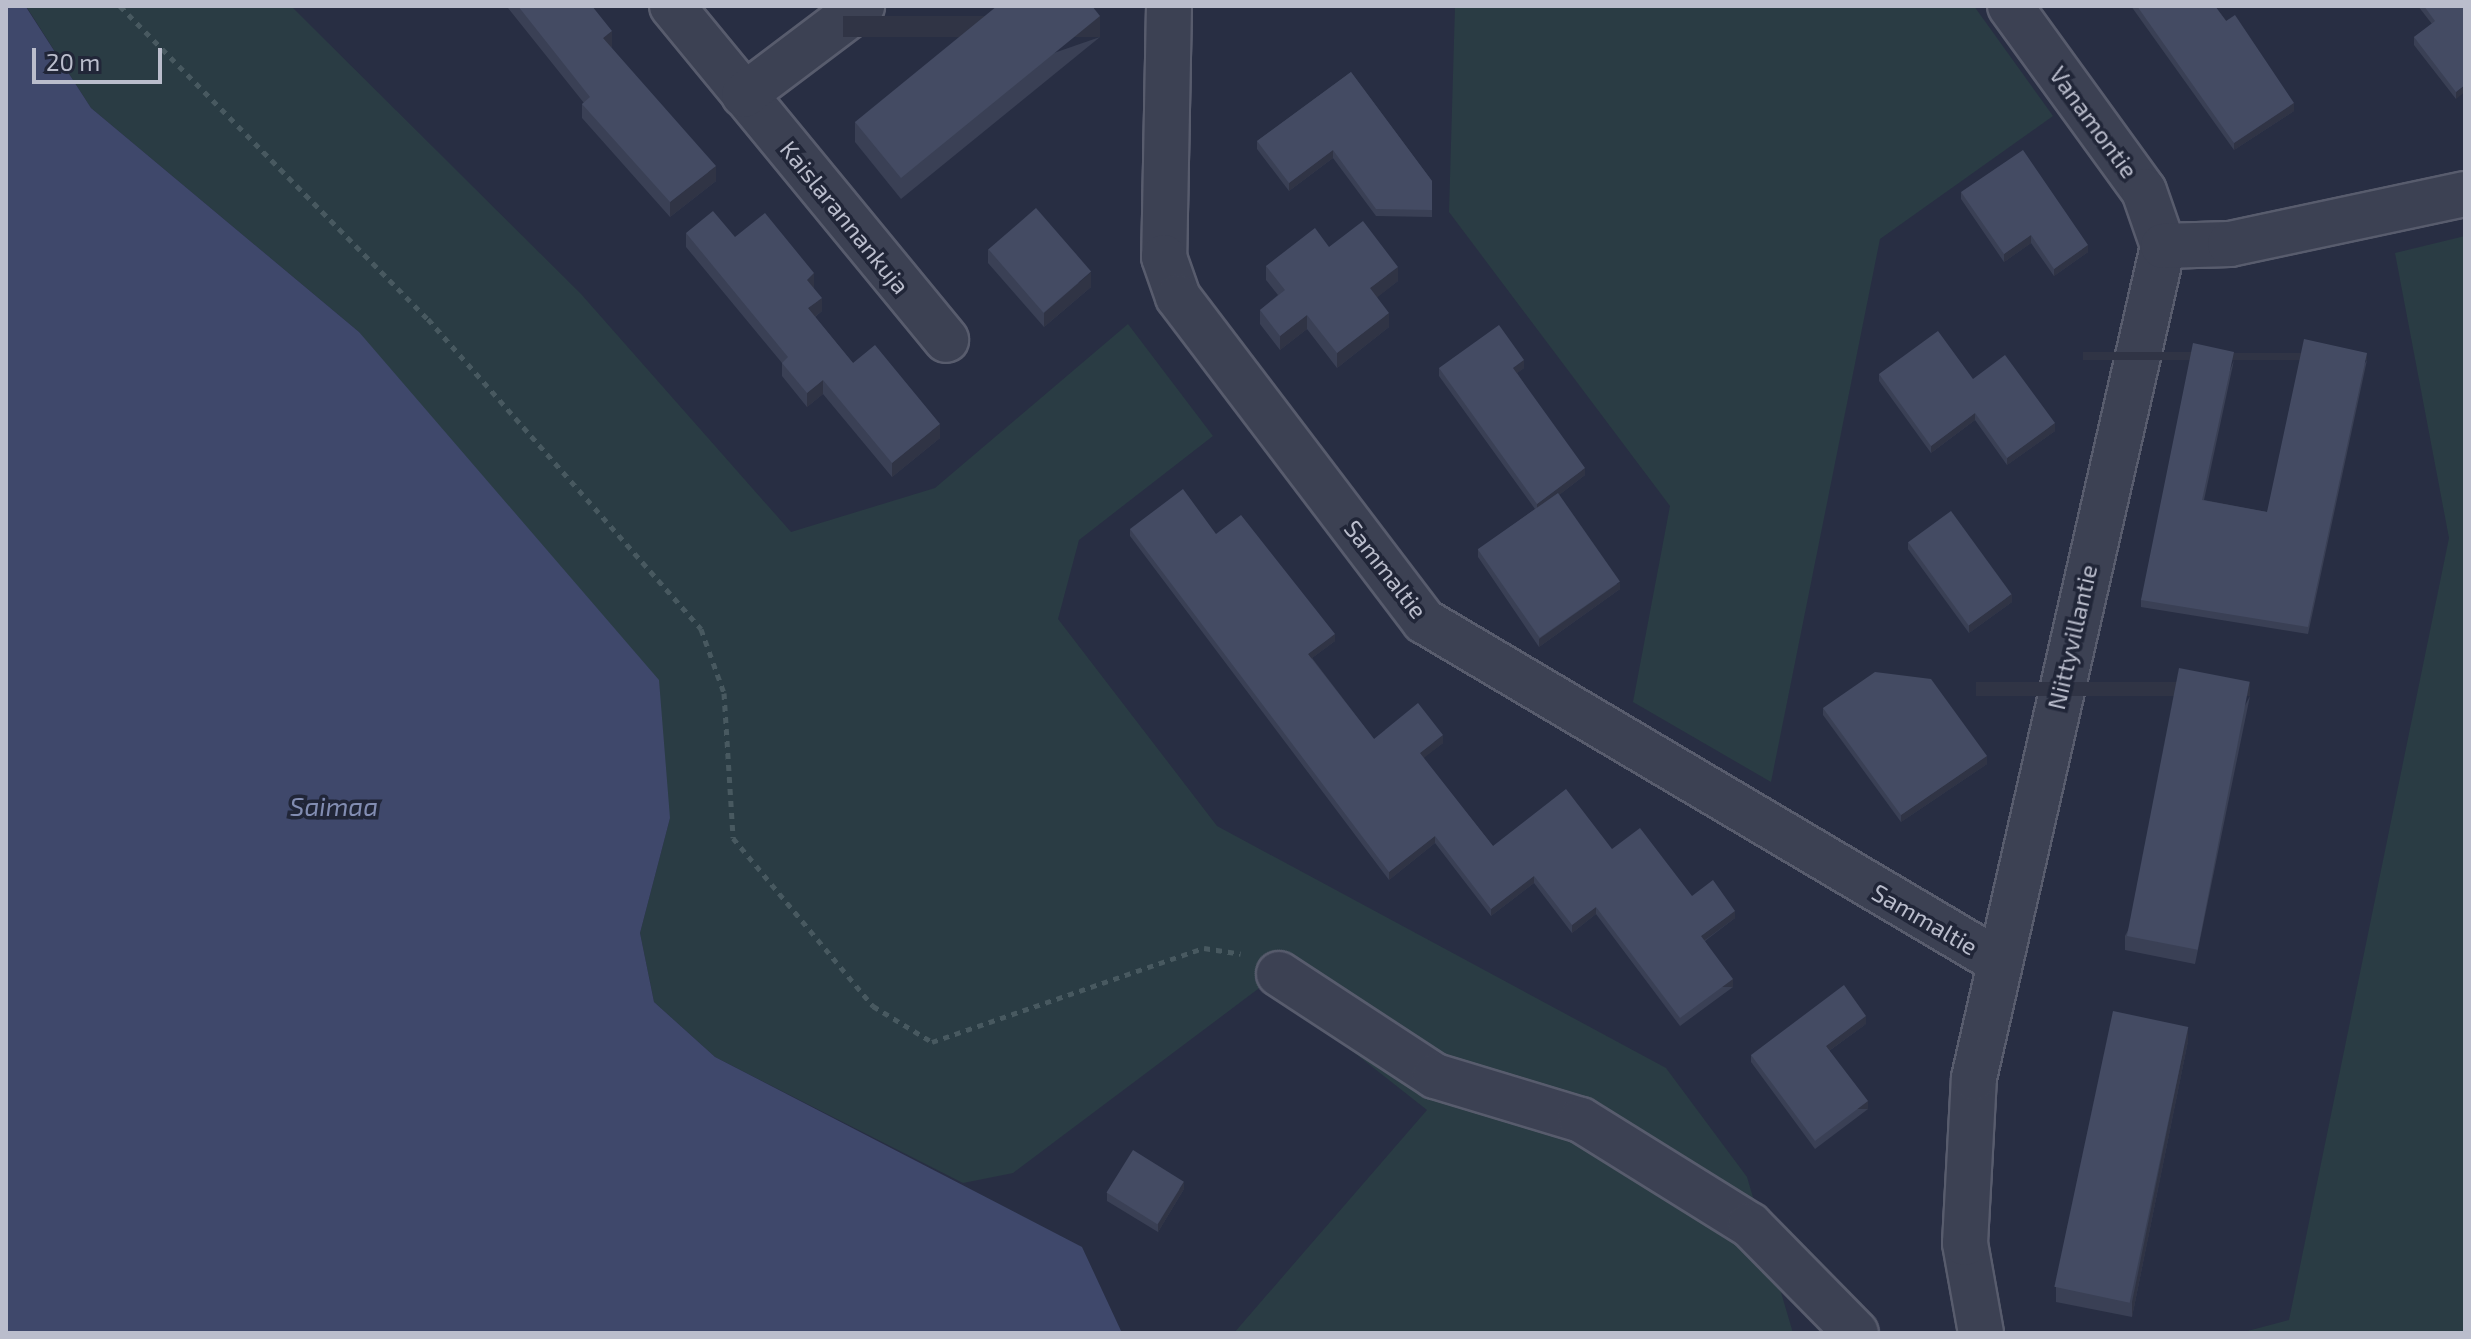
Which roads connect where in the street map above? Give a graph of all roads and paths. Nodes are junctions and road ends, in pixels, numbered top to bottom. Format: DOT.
graph roads {
  1 [pos="120,6"];
  2 [pos="672,6"];
  3 [pos="862,6"];
  4 [pos="1169,6"];
  5 [pos="2010,6"];
  6 [pos="744,95"];
  7 [pos="2465,194"];
  8 [pos="2163,246"];
  9 [pos="946,340"];
  10 [pos="1998,961"];
  11 [pos="1279,974"];
  12 [pos="1856,1333"];
  13 [pos="1981,1333"];
  1 -- 11 [label="path"];
  2 -- 6 [label="street, Kaislarannankuja"];
  3 -- 6 [label="street"];
  4 -- 10 [label="street, Sammaltie"];
  5 -- 8 [label="street, Vanamontie"];
  6 -- 9 [label="street, Kaislarannankuja"];
  7 -- 8 [label="street"];
  8 -- 10 [label="street, Niittyvillantie"];
  10 -- 13 [label="street, Niittyvillantie"];
  11 -- 12 [label="street"];
}
